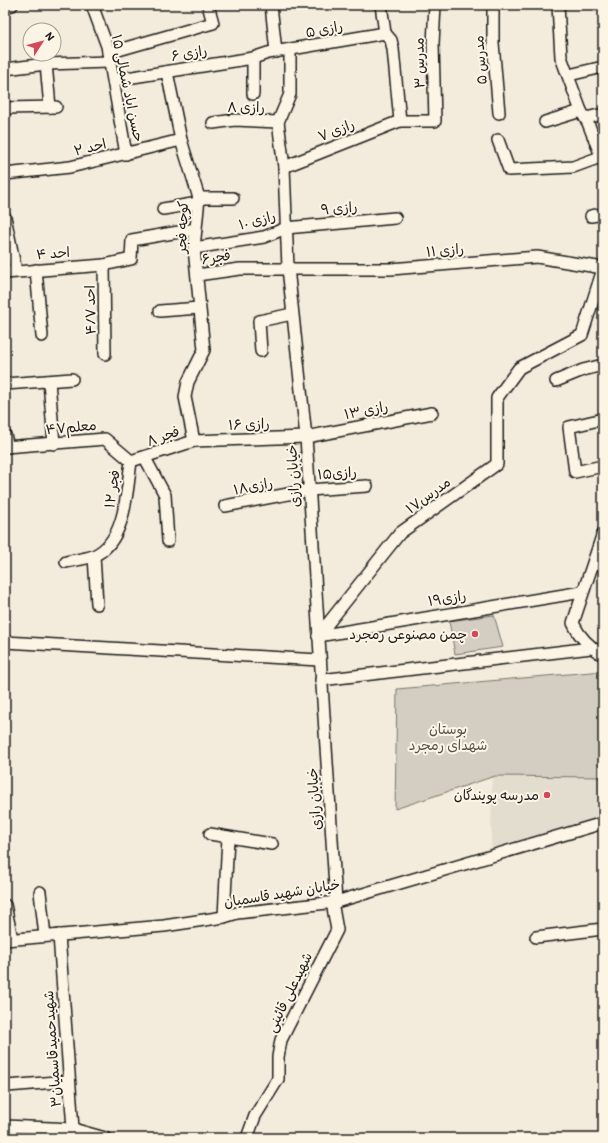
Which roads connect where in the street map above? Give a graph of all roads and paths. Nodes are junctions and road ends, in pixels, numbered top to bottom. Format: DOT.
graph roads {
  1 [pos="12,5"];
  2 [pos="92,5"];
  3 [pos="208,5"];
  4 [pos="271,5"];
  5 [pos="381,5"];
  6 [pos="435,5"];
  7 [pos="493,5"];
  8 [pos="558,5"];
  9 [pos="5,7"];
  10 [pos="384,33"];
  11 [pos="290,51"];
  12 [pos="272,53"];
  13 [pos="108,58"];
  14 [pos="253,58"];
  15 [pos="46,64"];
  16 [pos="603,67"];
  17 [pos="5,69"];
  18 [pos="167,72"];
  19 [pos="569,75"];
  20 [pos="114,80"];
  21 [pos="253,94"];
  22 [pos="5,108"];
  23 [pos="499,112"];
  24 [pos="584,114"];
  25 [pos="603,114"];
  26 [pos="400,121"];
  27 [pos="278,122"];
  28 [pos="545,122"];
  29 [pos="213,123"];
  30 [pos="181,140"];
  31 [pos="498,140"];
  32 [pos="126,154"];
  33 [pos="603,158"];
  34 [pos="284,167"];
  35 [pos="5,174"];
  36 [pos="232,198"];
  37 [pos="199,201"];
  38 [pos="163,209"];
  39 [pos="603,214"];
  40 [pos="591,216"];
  41 [pos="5,217"];
  42 [pos="395,218"];
  43 [pos="286,228"];
  44 [pos="196,229"];
  45 [pos="194,248"];
  46 [pos="104,265"];
  47 [pos="288,268"];
  48 [pos="240,269"];
  49 [pos="603,269"];
  50 [pos="36,270"];
  51 [pos="10,272"];
  52 [pos="197,275"];
  53 [pos="199,308"];
  54 [pos="160,311"];
  55 [pos="292,314"];
  56 [pos="42,336"];
  57 [pos="261,351"];
  58 [pos="105,354"];
  59 [pos="603,366"];
  60 [pos="72,379"];
  61 [pos="556,380"];
  62 [pos="49,381"];
  63 [pos="188,382"];
  64 [pos="5,384"];
  65 [pos="432,413"];
  66 [pos="603,419"];
  67 [pos="5,435"];
  68 [pos="306,437"];
  69 [pos="194,441"];
  70 [pos="54,444"];
  71 [pos="7,447"];
  72 [pos="145,458"];
  73 [pos="131,461"];
  74 [pos="603,466"];
  75 [pos="367,486"];
  76 [pos="309,490"];
  77 [pos="225,506"];
  78 [pos="603,533"];
  79 [pos="168,541"];
  80 [pos="94,556"];
  81 [pos="66,562"];
  82 [pos="582,592"];
  83 [pos="98,604"];
  84 [pos="318,636"];
  85 [pos="5,642"];
  86 [pos="591,648"];
  87 [pos="603,656"];
  88 [pos="319,660"];
  89 [pos="321,680"];
  90 [pos="603,822"];
  91 [pos="210,834"];
  92 [pos="228,837"];
  93 [pos="272,844"];
  94 [pos="40,892"];
  95 [pos="334,902"];
  96 [pos="5,905"];
  97 [pos="224,917"];
  98 [pos="603,929"];
  99 [pos="59,935"];
  100 [pos="45,936"];
  101 [pos="536,937"];
  102 [pos="8,939"];
  103 [pos="69,1081"];
  104 [pos="7,1086"];
  105 [pos="5,1126"];
  106 [pos="72,1129"];
  107 [pos="105,1138"];
  108 [pos="247,1138"];
  1 -- 9 [label="street"];
  2 -- 13 [label="street, حسن اباد شمالی ۱۵"];
  3 -- 13 [label="street"];
  4 -- 12 [label="street"];
  5 -- 10 [label="street"];
  6 -- 26 [label="street, مدرس ۳"];
  7 -- 23 [label="street, مدرس ۵"];
  8 -- 19 [label="street"];
  10 -- 11 [label="street, رازی ۵"];
  10 -- 26 [label="street"];
  11 -- 12 [label="street, رازی ۵"];
  11 -- 27 [label="street"];
  12 -- 14 [label="street, رازی ۶"];
  13 -- 15 [label="street"];
  13 -- 20 [label="street, حسن اباد شمالی ۱۵"];
  14 -- 18 [label="street, رازی ۶"];
  14 -- 21 [label="street"];
  15 -- 17 [label="street"];
  15 -- 22 [label="street"];
  16 -- 19 [label="street"];
  18 -- 20 [label="street, رازی ۶"];
  18 -- 30 [label="street, کوچه فجر"];
  19 -- 24 [label="street"];
  20 -- 32 [label="street, حسن اباد شمالی ۱۵"];
  24 -- 25 [label="street"];
  24 -- 28 [label="street"];
  24 -- 33 [label="street"];
  26 -- 34 [label="street, رازی ۷"];
  27 -- 29 [label="street, رازی ۸"];
  27 -- 34 [label="street, خیابان رازی"];
  30 -- 32 [label="street, احد ۲"];
  30 -- 37 [label="street, کوچه فجر"];
  31 -- 33 [label="street"];
  32 -- 35 [label="street, احد ۲"];
  34 -- 43 [label="street, خیابان رازی"];
  36 -- 37 [label="street"];
  37 -- 38 [label="street"];
  37 -- 44 [label="street, کوچه فجر"];
  39 -- 40 [label="street"];
  41 -- 51 [label="street"];
  42 -- 43 [label="street, رازی ۹"];
  43 -- 45 [label="street, رازی ۱۰"];
  43 -- 47 [label="street, خیابان رازی"];
  44 -- 45 [label="street, کوچه فجر"];
  44 -- 46 [label="street, احد ۴"];
  45 -- 52 [label="street, کوچه فجر"];
  46 -- 50 [label="street, احد ۴"];
  46 -- 58 [label="street, احد ۴/۷"];
  47 -- 48 [label="street, رازی ۱۱"];
  47 -- 49 [label="street, رازی ۱۱"];
  47 -- 55 [label="street, خیابان رازی"];
  48 -- 52 [label="street, فجر۶"];
  49 -- 84 [label="street, مدرس۱۷"];
  50 -- 51 [label="street, احد ۴"];
  50 -- 56 [label="street"];
  52 -- 53 [label="street, کوچه فجر"];
  53 -- 54 [label="street"];
  53 -- 63 [label="street, کوچه فجر"];
  55 -- 57 [label="street"];
  55 -- 68 [label="street, خیابان رازی"];
  59 -- 61 [label="street"];
  60 -- 62 [label="street"];
  62 -- 64 [label="street"];
  62 -- 70 [label="street"];
  63 -- 69 [label="street, فجر ۸"];
  65 -- 68 [label="street, رازی ۱۳"];
  66 -- 74 [label="street"];
  67 -- 71 [label="street"];
  68 -- 69 [label="street, رازی ۱۶"];
  68 -- 76 [label="street, خیابان رازی"];
  69 -- 72 [label="street, فجر ۸"];
  70 -- 71 [label="street, معلم۴۷"];
  70 -- 73 [label="street, معلم۴۷"];
  72 -- 73 [label="street, فجر ۸"];
  72 -- 79 [label="street"];
  73 -- 80 [label="street, فجر ۱۲"];
  75 -- 76 [label="street, رازی۱۵"];
  76 -- 77 [label="street, رازی۱۸"];
  76 -- 84 [label="street, خیابان رازی"];
  78 -- 82 [label="street"];
  80 -- 81 [label="street, فجر ۱۲"];
  80 -- 83 [label="street"];
  82 -- 84 [label="street, رازی۱۹"];
  82 -- 86 [label="street"];
  84 -- 88 [label="street, خیابان رازی"];
  85 -- 88 [label="street"];
  86 -- 87 [label="street"];
  86 -- 89 [label="street"];
  88 -- 89 [label="street, خیابان رازی"];
  89 -- 95 [label="street, خیابان رازی"];
  90 -- 95 [label="street, خیابان شهید قاسمیان"];
  91 -- 92 [label="street"];
  92 -- 93 [label="street"];
  92 -- 97 [label="street"];
  94 -- 100 [label="street"];
  95 -- 97 [label="street, خیابان شهید قاسمیان"];
  95 -- 108 [label="street, شهیدعلی قائینی"];
  96 -- 102 [label="street"];
  97 -- 99 [label="street, خیابان شهید قاسمیان"];
  98 -- 101 [label="street"];
  99 -- 100 [label="street, خیابان شهید قاسمیان"];
  99 -- 103 [label="street, شهیدحمیدقاسمیان۳"];
  100 -- 102 [label="street, خیابان شهید قاسمیان"];
  103 -- 104 [label="street"];
  103 -- 106 [label="street, شهیدحمیدقاسمیان۳"];
  105 -- 106 [label="street"];
  106 -- 107 [label="street"];
}
